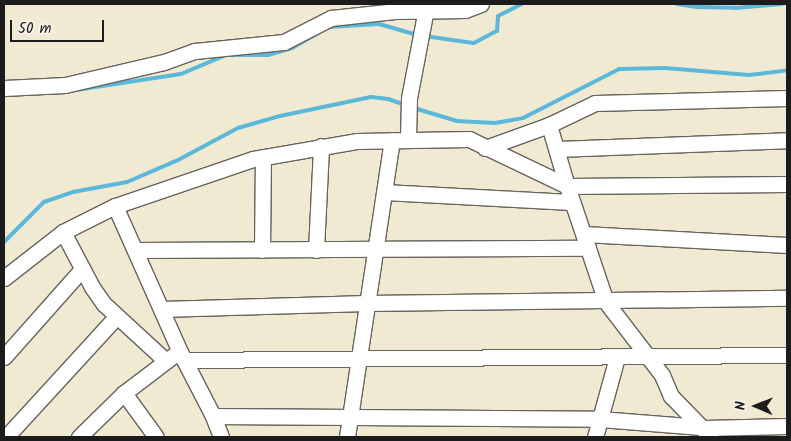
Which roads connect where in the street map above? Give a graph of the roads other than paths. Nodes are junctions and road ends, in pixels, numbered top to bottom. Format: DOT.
graph roads {
  1 [pos="481,4"];
  2 [pos="393,7"];
  3 [pos="426,8"];
  4 [pos="4,88"];
  5 [pos="787,98"];
  6 [pos="549,125"];
  7 [pos="408,139"];
  8 [pos="392,140"];
  9 [pos="787,140"];
  10 [pos="321,146"];
  11 [pos="485,148"];
  12 [pos="557,149"];
  13 [pos="263,157"];
  14 [pos="787,184"];
  15 [pos="567,186"];
  16 [pos="384,192"];
  17 [pos="571,202"];
  18 [pos="115,206"];
  19 [pos="63,232"];
  20 [pos="586,241"];
  21 [pos="787,246"];
  22 [pos="376,249"];
  23 [pos="135,250"];
  24 [pos="262,250"];
  25 [pos="316,250"];
  26 [pos="82,269"];
  27 [pos="4,278"];
  28 [pos="787,298"];
  29 [pos="606,302"];
  30 [pos="367,303"];
  31 [pos="161,309"];
  32 [pos="117,316"];
  33 [pos="787,355"];
  34 [pos="4,356"];
  35 [pos="182,356"];
  36 [pos="617,356"];
  37 [pos="649,357"];
  38 [pos="360,358"];
  39 [pos="165,360"];
  40 [pos="124,393"];
  41 [pos="213,416"];
  42 [pos="350,416"];
  43 [pos="600,419"];
  44 [pos="787,426"];
  45 [pos="705,431"];
  46 [pos="87,434"];
  47 [pos="6,437"];
  48 [pos="156,437"];
  49 [pos="221,437"];
  50 [pos="347,437"];
  51 [pos="595,437"];
  1 -- 3 [label="street"];
  2 -- 3 [label="street"];
  2 -- 4 [label="street"];
  3 -- 7 [label="street"];
  5 -- 6 [label="street"];
  6 -- 11 [label="street"];
  6 -- 12 [label="street"];
  7 -- 8 [label="street"];
  7 -- 11 [label="street"];
  8 -- 10 [label="street"];
  8 -- 16 [label="street"];
  9 -- 12 [label="street"];
  10 -- 13 [label="street"];
  10 -- 25 [label="street"];
  11 -- 15 [label="street"];
  12 -- 15 [label="street"];
  13 -- 18 [label="street"];
  13 -- 24 [label="street"];
  14 -- 15 [label="street"];
  15 -- 17 [label="street"];
  16 -- 17 [label="street"];
  16 -- 22 [label="street"];
  17 -- 20 [label="street"];
  18 -- 19 [label="street"];
  18 -- 23 [label="street"];
  19 -- 26 [label="street"];
  19 -- 27 [label="street"];
  20 -- 21 [label="street"];
  20 -- 22 [label="street"];
  20 -- 29 [label="street"];
  22 -- 25 [label="street"];
  22 -- 30 [label="street"];
  23 -- 24 [label="street"];
  23 -- 31 [label="street"];
  24 -- 25 [label="street"];
  26 -- 32 [label="street"];
  26 -- 34 [label="street"];
  28 -- 29 [label="street"];
  29 -- 30 [label="street"];
  29 -- 37 [label="street"];
  30 -- 31 [label="street"];
  30 -- 38 [label="street"];
  31 -- 35 [label="street"];
  32 -- 39 [label="street"];
  32 -- 47 [label="street"];
  33 -- 37 [label="street"];
  35 -- 38 [label="street"];
  35 -- 39 [label="street"];
  35 -- 41 [label="street"];
  36 -- 37 [label="street"];
  36 -- 38 [label="street"];
  36 -- 43 [label="street"];
  37 -- 45 [label="street"];
  38 -- 42 [label="street"];
  39 -- 40 [label="street"];
  40 -- 46 [label="street"];
  40 -- 48 [label="street"];
  41 -- 42 [label="street"];
  41 -- 49 [label="street"];
  42 -- 43 [label="street"];
  42 -- 50 [label="street"];
  43 -- 45 [label="street"];
  43 -- 51 [label="street"];
  44 -- 45 [label="street"];
}
